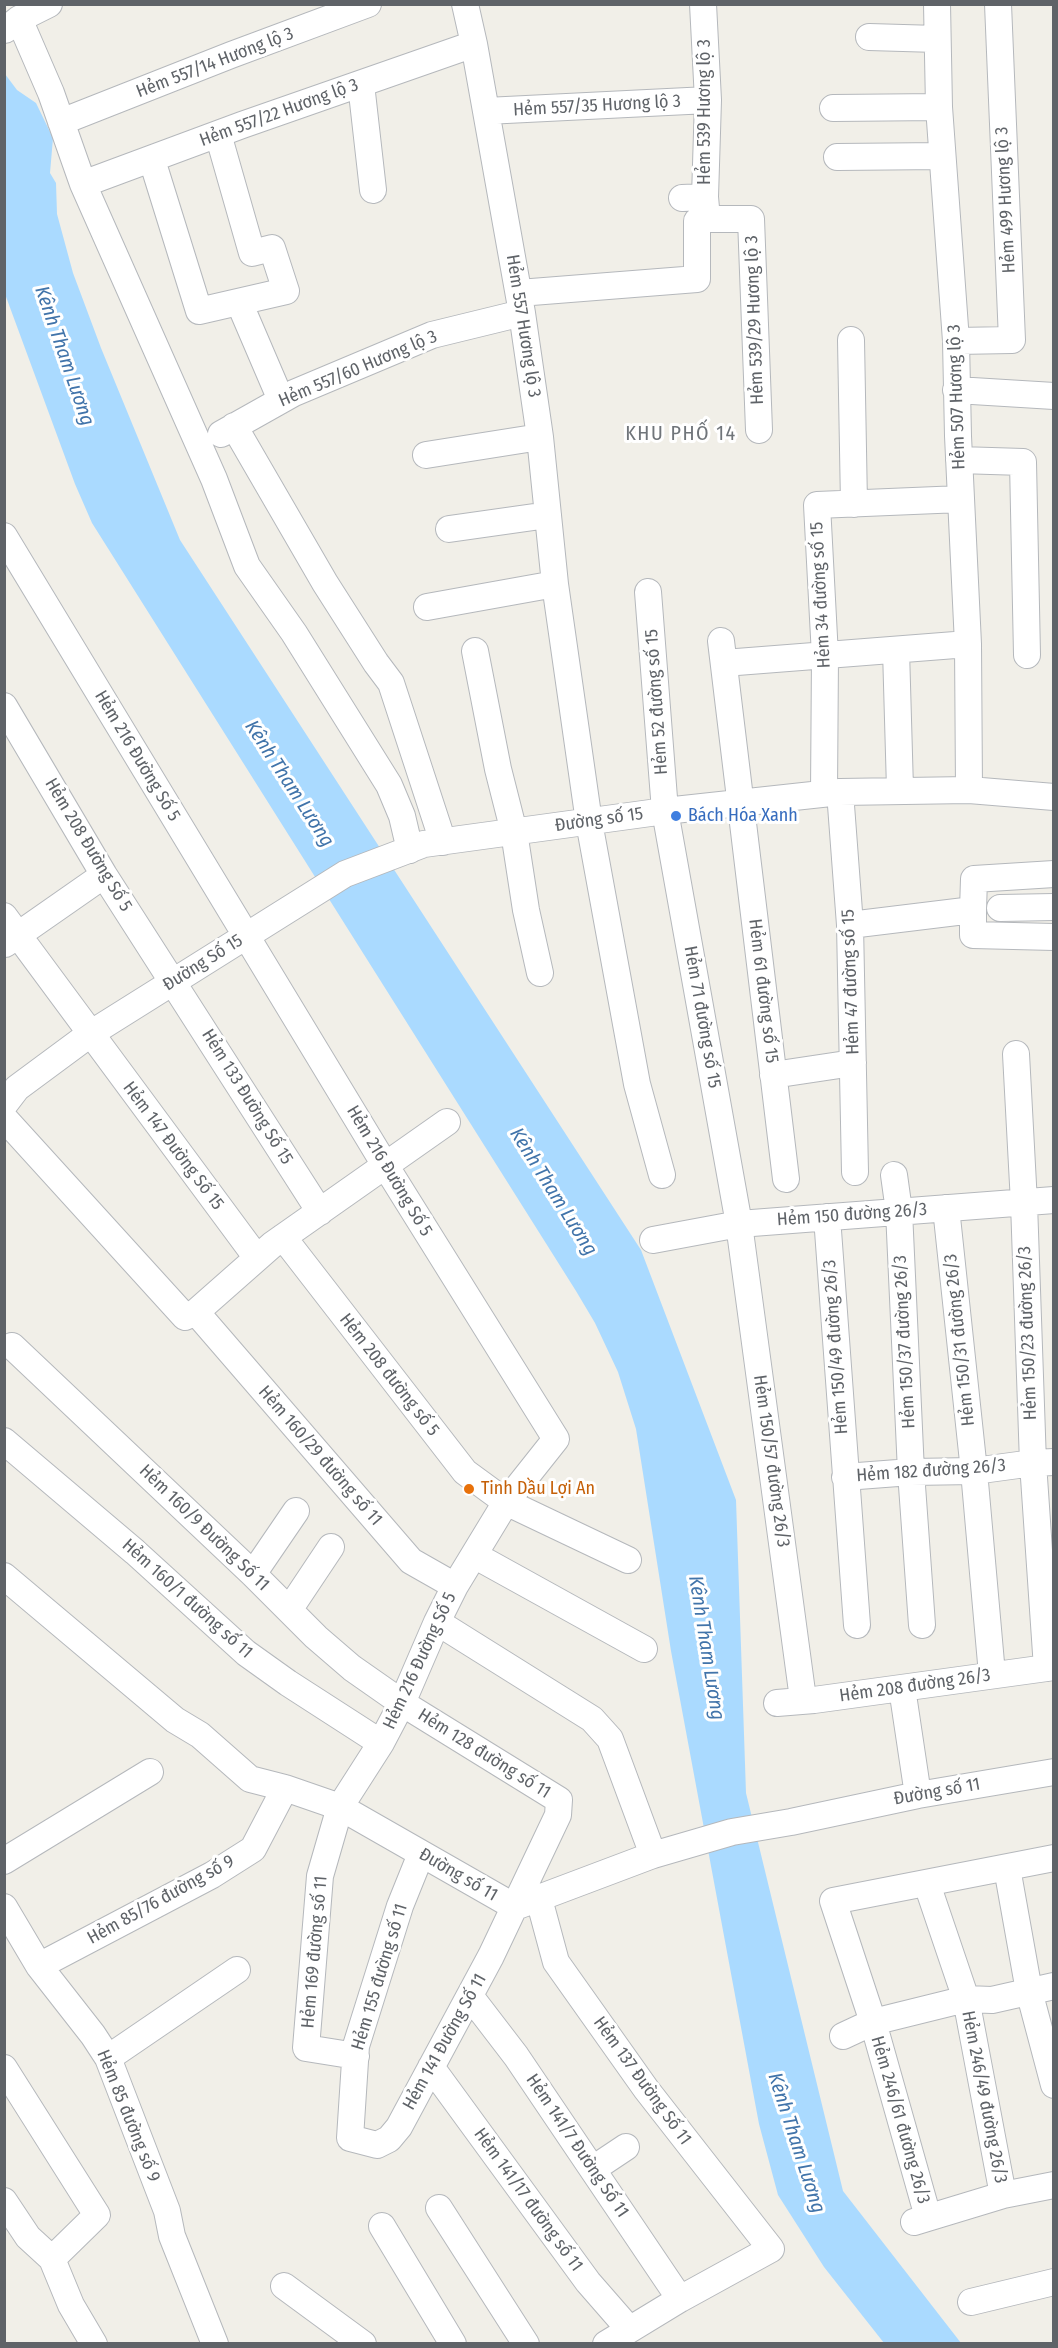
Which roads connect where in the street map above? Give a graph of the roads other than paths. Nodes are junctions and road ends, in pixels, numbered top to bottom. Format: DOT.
graph roads {
  1 [pos="49,4"];
  2 [pos="368,4"];
  3 [pos="703,4"];
  4 [pos="937,4"];
  5 [pos="998,4"];
  6 [pos="469,5"];
  7 [pos="12,24"];
  8 [pos="869,37"];
  9 [pos="937,39"];
  10 [pos="474,44"];
  11 [pos="361,84"];
  12 [pos="708,100"];
  13 [pos="939,107"];
  14 [pos="833,108"];
  15 [pos="486,111"];
  16 [pos="61,122"];
  17 [pos="218,134"];
  18 [pos="942,156"];
  19 [pos="837,157"];
  20 [pos="152,160"];
  21 [pos="84,184"];
  22 [pos="374,190"];
  23 [pos="698,205"];
  24 [pos="239,302"];
  25 [pos="520,303"];
  26 [pos="851,340"];
  27 [pos="956,341"];
  28 [pos="956,390"];
  29 [pos="1053,396"];
  30 [pos="281,400"];
  31 [pos="759,430"];
  32 [pos="540,437"];
  33 [pos="426,455"];
  34 [pos="959,460"];
  35 [pos="961,499"];
  36 [pos="854,504"];
  37 [pos="548,515"];
  38 [pos="449,528"];
  39 [pos="4,536"];
  40 [pos="555,584"];
  41 [pos="648,592"];
  42 [pos="428,607"];
  43 [pos="968,644"];
  44 [pos="896,650"];
  45 [pos="475,651"];
  46 [pos="1027,655"];
  47 [pos="825,656"];
  48 [pos="4,706"];
  49 [pos="900,789"];
  50 [pos="969,790"];
  51 [pos="832,793"];
  52 [pos="1053,797"];
  53 [pos="739,803"];
  54 [pos="665,811"];
  55 [pos="589,822"];
  56 [pos="514,832"];
  57 [pos="443,842"];
  58 [pos="404,852"];
  59 [pos="1053,874"];
  60 [pos="104,875"];
  61 [pos="1053,907"];
  62 [pos="1000,908"];
  63 [pos="973,910"];
  64 [pos="850,925"];
  65 [pos="9,931"];
  66 [pos="247,936"];
  67 [pos="1053,937"];
  68 [pos="540,973"];
  69 [pos="173,981"];
  70 [pos="90,1034"];
  71 [pos="1016,1054"];
  72 [pos="853,1064"];
  73 [pos="773,1075"];
  74 [pos="11,1096"];
  75 [pos="4,1118"];
  76 [pos="447,1122"];
  77 [pos="385,1165"];
  78 [pos="855,1172"];
  79 [pos="662,1175"];
  80 [pos="894,1175"];
  81 [pos="786,1179"];
  82 [pos="1053,1200"];
  83 [pos="1024,1203"];
  84 [pos="946,1208"];
  85 [pos="899,1211"];
  86 [pos="320,1212"];
  87 [pos="827,1217"];
  88 [pos="739,1224"];
  89 [pos="283,1237"];
  90 [pos="653,1240"];
  91 [pos="257,1258"];
  92 [pos="190,1315"];
  93 [pos="12,1346"];
  94 [pos="4,1441"];
  95 [pos="1043,1462"];
  96 [pos="974,1471"];
  97 [pos="911,1472"];
  98 [pos="844,1477"];
  99 [pos="506,1502"];
  100 [pos="296,1511"];
  101 [pos="331,1547"];
  102 [pos="474,1555"];
  103 [pos="628,1560"];
  104 [pos="253,1574"];
  105 [pos="4,1576"];
  106 [pos="455,1586"];
  107 [pos="289,1610"];
  108 [pos="437,1622"];
  109 [pos="856,1625"];
  110 [pos="922,1625"];
  111 [pos="644,1649"];
  112 [pos="991,1663"];
  113 [pos="1050,1667"];
  114 [pos="902,1688"];
  115 [pos="803,1699"];
  116 [pos="402,1703"];
  117 [pos="777,1703"];
  118 [pos="381,1743"];
  119 [pos="150,1772"];
  120 [pos="1053,1772"];
  121 [pos="285,1788"];
  122 [pos="918,1795"];
  123 [pos="340,1807"];
  124 [pos="421,1854"];
  125 [pos="653,1855"];
  126 [pos="1053,1858"];
  127 [pos="4,1861"];
  128 [pos="1007,1868"];
  129 [pos="927,1884"];
  130 [pos="539,1899"];
  131 [pos="4,1907"];
  132 [pos="514,1907"];
  133 [pos="39,1966"];
  134 [pos="237,1970"];
  135 [pos="1053,1986"];
  136 [pos="1029,1991"];
  137 [pos="470,1996"];
  138 [pos="966,1999"];
  139 [pos="873,2022"];
  140 [pos="843,2036"];
  141 [pos="356,2056"];
  142 [pos="108,2058"];
  143 [pos="431,2067"];
  144 [pos="4,2068"];
  145 [pos="1053,2085"];
  146 [pos="350,2138"];
  147 [pos="626,2147"];
  148 [pos="593,2169"];
  149 [pos="1053,2185"];
  150 [pos="1003,2195"];
  151 [pos="4,2201"];
  152 [pos="439,2208"];
  153 [pos="382,2226"];
  154 [pos="52,2259"];
  155 [pos="1053,2282"];
  156 [pos="284,2286"];
  157 [pos="680,2298"];
  158 [pos="971,2302"];
  159 [pos="629,2329"];
  160 [pos="94,2343"];
  161 [pos="215,2343"];
  162 [pos="363,2343"];
  163 [pos="453,2343"];
  164 [pos="526,2343"];
  165 [pos="606,2343"];
  1 -- 7 [label="street"];
  2 -- 16 [label="street, Hẻm 557/14 Hương lộ 3"];
  3 -- 12 [label="street, Hẻm 539 Hương lộ 3"];
  4 -- 9 [label="street, Hẻm 507 Hương lộ 3"];
  5 -- 27 [label="street, Hẻm 499 Hương lộ 3"];
  6 -- 10 [label="street, Hẻm 557 Hương lộ 3"];
  7 -- 16 [label="street"];
  8 -- 9 [label="street"];
  9 -- 13 [label="street, Hẻm 507 Hương lộ 3"];
  10 -- 11 [label="street, Hẻm 557/22 Hương lộ 3"];
  10 -- 15 [label="street, Hẻm 557 Hương lộ 3"];
  11 -- 17 [label="street, Hẻm 557/22 Hương lộ 3"];
  11 -- 22 [label="street"];
  12 -- 15 [label="street, Hẻm 557/35 Hương lộ 3"];
  12 -- 23 [label="street, Hẻm 539 Hương lộ 3"];
  13 -- 14 [label="street"];
  13 -- 18 [label="street, Hẻm 507 Hương lộ 3"];
  15 -- 25 [label="street, Hẻm 557 Hương lộ 3"];
  16 -- 21 [label="street"];
  17 -- 20 [label="street, Hẻm 557/22 Hương lộ 3"];
  17 -- 24 [label="street"];
  18 -- 19 [label="street"];
  18 -- 27 [label="street, Hẻm 507 Hương lộ 3"];
  20 -- 21 [label="street, Hẻm 557/22 Hương lộ 3"];
  20 -- 24 [label="street"];
  21 -- 58 [label="street"];
  23 -- 25 [label="street, Hẻm 557/60 Hương lộ 3"];
  23 -- 31 [label="street, Hẻm 539/29 Hương lộ 3"];
  24 -- 30 [label="street"];
  25 -- 30 [label="street, Hẻm 557/60 Hương lộ 3"];
  25 -- 32 [label="street, Hẻm 557 Hương lộ 3"];
  26 -- 36 [label="street"];
  27 -- 28 [label="street, Hẻm 507 Hương lộ 3"];
  28 -- 29 [label="street"];
  28 -- 34 [label="street, Hẻm 507 Hương lộ 3"];
  30 -- 57 [label="street, Hẻm 557/60 Hương lộ 3"];
  32 -- 33 [label="street"];
  32 -- 37 [label="street, Hẻm 557 Hương lộ 3"];
  34 -- 35 [label="street, Hẻm 507 Hương lộ 3"];
  34 -- 46 [label="street"];
  35 -- 36 [label="street, Hẻm 34 đường số 15"];
  35 -- 43 [label="street, Hẻm 507 Hương lộ 3"];
  36 -- 47 [label="street, Hẻm 34 đường số 15"];
  37 -- 38 [label="street"];
  37 -- 40 [label="street, Hẻm 557 Hương lộ 3"];
  39 -- 66 [label="street, Hẻm 216 Đường Số 5"];
  40 -- 42 [label="street"];
  40 -- 55 [label="street, Hẻm 557 Hương lộ 3"];
  41 -- 54 [label="street, Hẻm 52 đường số 15"];
  43 -- 44 [label="street"];
  43 -- 50 [label="street, Hẻm 507 Hương lộ 3"];
  44 -- 47 [label="street"];
  44 -- 49 [label="street"];
  45 -- 56 [label="street"];
  47 -- 51 [label="street, Hẻm 34 đường số 15"];
  47 -- 53 [label="street, Hẻm 61 đường số 15"];
  48 -- 60 [label="street, Hẻm 208 Đường Số 5"];
  49 -- 50 [label="street, Đường số 15"];
  49 -- 51 [label="street, Đường số 15"];
  50 -- 52 [label="street, Đường số 15"];
  51 -- 53 [label="street, Đường số 15"];
  51 -- 64 [label="street, Hẻm 47 đường số 15"];
  53 -- 54 [label="street, Đường số 15"];
  53 -- 73 [label="street, Hẻm 61 đường số 15"];
  54 -- 55 [label="street, Đường số 15"];
  54 -- 88 [label="street, Hẻm 71 đường số 15"];
  55 -- 56 [label="street, Đường số 15"];
  55 -- 79 [label="street, Hẻm 557 Hương lộ 3"];
  56 -- 57 [label="street, Đường số 15"];
  56 -- 68 [label="street"];
  57 -- 58 [label="street, Đường số 15"];
  58 -- 66 [label="street, Đường Số 15"];
  59 -- 63 [label="street"];
  60 -- 65 [label="street"];
  60 -- 69 [label="street, Hẻm 208 Đường Số 5"];
  61 -- 62 [label="street"];
  63 -- 64 [label="street"];
  63 -- 67 [label="street"];
  64 -- 72 [label="street, Hẻm 47 đường số 15"];
  65 -- 70 [label="street, Hẻm 147 Đường Số 15"];
  66 -- 69 [label="street, Đường Số 15"];
  66 -- 77 [label="street, Hẻm 216 Đường Số 5"];
  69 -- 70 [label="street, Đường Số 15"];
  69 -- 86 [label="street, Hẻm 133 Đường Số 15"];
  70 -- 74 [label="street, Đường Số 15"];
  70 -- 91 [label="street, Hẻm 147 Đường Số 15"];
  71 -- 83 [label="street, Hẻm 150/23 đường 26/3"];
  72 -- 73 [label="street"];
  72 -- 78 [label="street, Hẻm 47 đường số 15"];
  73 -- 81 [label="street, Hẻm 61 đường số 15"];
  75 -- 92 [label="street, Hẻm 160/29 đường số 11"];
  76 -- 77 [label="street"];
  77 -- 86 [label="street"];
  77 -- 99 [label="street, Hẻm 216 Đường Số 5"];
  80 -- 85 [label="street, Hẻm 150/37 đường 26/3"];
  82 -- 83 [label="street, Hẻm 150 đường 26/3"];
  83 -- 84 [label="street, Hẻm 150 đường 26/3"];
  83 -- 95 [label="street, Hẻm 150/23 đường 26/3"];
  84 -- 85 [label="street, Hẻm 150 đường 26/3"];
  84 -- 96 [label="street, Hẻm 150/31 đường 26/3"];
  85 -- 87 [label="street, Hẻm 150 đường 26/3"];
  85 -- 97 [label="street, Hẻm 150/37 đường 26/3"];
  86 -- 89 [label="street"];
  87 -- 88 [label="street, Hẻm 150 đường 26/3"];
  87 -- 98 [label="street, Hẻm 150/49 đường 26/3"];
  88 -- 90 [label="street, Hẻm 150 đường 26/3"];
  88 -- 115 [label="street, Hẻm 150/57 đường 26/3"];
  89 -- 91 [label="street"];
  89 -- 99 [label="street, Hẻm 208 đường số 5"];
  91 -- 92 [label="street"];
  92 -- 106 [label="street, Hẻm 160/29 đường số 11"];
  93 -- 104 [label="street, Hẻm 160/9 Đường Số 11"];
  94 -- 118 [label="street, Hẻm 160/1 đường số 11"];
  95 -- 96 [label="street, Hẻm 182 đường 26/3"];
  95 -- 113 [label="street, Hẻm 150/23 đường 26/3"];
  96 -- 97 [label="street, Hẻm 182 đường 26/3"];
  96 -- 112 [label="street, Hẻm 150/31 đường 26/3"];
  97 -- 98 [label="street, Hẻm 182 đường 26/3"];
  97 -- 110 [label="street, Hẻm 150/37 đường 26/3"];
  98 -- 109 [label="street, Hẻm 150/49 đường 26/3"];
  99 -- 102 [label="street, Hẻm 216 Đường Số 5"];
  99 -- 103 [label="street, Hẻm 208 đường số 5"];
  100 -- 104 [label="street"];
  101 -- 107 [label="street"];
  102 -- 106 [label="street, Hẻm 216 Đường Số 5"];
  102 -- 111 [label="street"];
  104 -- 107 [label="street, Hẻm 160/9 Đường Số 11"];
  105 -- 121 [label="street, Đường số 11"];
  106 -- 108 [label="street, Hẻm 216 Đường Số 5"];
  107 -- 116 [label="street, Hẻm 160/9 Đường Số 11"];
  108 -- 116 [label="street, Hẻm 216 Đường Số 5"];
  108 -- 125 [label="street"];
  113 -- 114 [label="street, Hẻm 208 đường 26/3"];
  114 -- 115 [label="street, Hẻm 208 đường 26/3"];
  114 -- 122 [label="street"];
  115 -- 117 [label="street, Hẻm 208 đường 26/3"];
  116 -- 118 [label="street, Hẻm 216 Đường Số 5"];
  116 -- 132 [label="street, Hẻm 128 đường số 11"];
  118 -- 123 [label="street, Hẻm 216 Đường Số 5"];
  119 -- 127 [label="street"];
  120 -- 122 [label="street, Đường số 11"];
  121 -- 123 [label="street, Đường số 11"];
  121 -- 133 [label="street, Hẻm 85/76 đường số 9"];
  122 -- 125 [label="street, Đường số 11"];
  123 -- 124 [label="street, Đường số 11"];
  123 -- 141 [label="street, Hẻm 169 đường số 11"];
  124 -- 132 [label="street, Đường số 11"];
  124 -- 141 [label="street, Hẻm 155 đường số 11"];
  125 -- 130 [label="street, Đường số 11"];
  126 -- 128 [label="street"];
  128 -- 129 [label="street"];
  128 -- 136 [label="street"];
  129 -- 138 [label="street, Hẻm 246/49 đường 26/3"];
  129 -- 139 [label="street, Hẻm 246/61 đường 26/3"];
  130 -- 132 [label="street, Đường số 11"];
  130 -- 157 [label="street, Hẻm 137 Đường Số 11"];
  131 -- 133 [label="street, Hẻm 85 đường số 9"];
  132 -- 137 [label="street, Hẻm 141 Đường Số 11"];
  133 -- 142 [label="street, Hẻm 85 đường số 9"];
  134 -- 142 [label="street"];
  135 -- 136 [label="street"];
  136 -- 138 [label="street"];
  136 -- 145 [label="street"];
  137 -- 143 [label="street, Hẻm 141 Đường Số 11"];
  137 -- 148 [label="street, Hẻm 141/7 Đường Số 11"];
  138 -- 139 [label="street"];
  138 -- 150 [label="street, Hẻm 246/49 đường 26/3"];
  139 -- 140 [label="street"];
  139 -- 150 [label="street, Hẻm 246/61 đường 26/3"];
  141 -- 146 [label="street, Hẻm 155 đường số 11"];
  142 -- 161 [label="street, Hẻm 85 đường số 9"];
  143 -- 146 [label="street, Hẻm 141 Đường Số 11"];
  143 -- 159 [label="street, Hẻm 141/17 đường số 11"];
  144 -- 154 [label="street"];
  147 -- 148 [label="street"];
  148 -- 157 [label="street, Hẻm 141/7 Đường Số 11"];
  149 -- 150 [label="street"];
  151 -- 154 [label="street"];
  152 -- 164 [label="street"];
  153 -- 163 [label="street"];
  154 -- 160 [label="street"];
  155 -- 158 [label="street"];
  156 -- 162 [label="street"];
  157 -- 159 [label="street"];
  159 -- 165 [label="street"];
}
